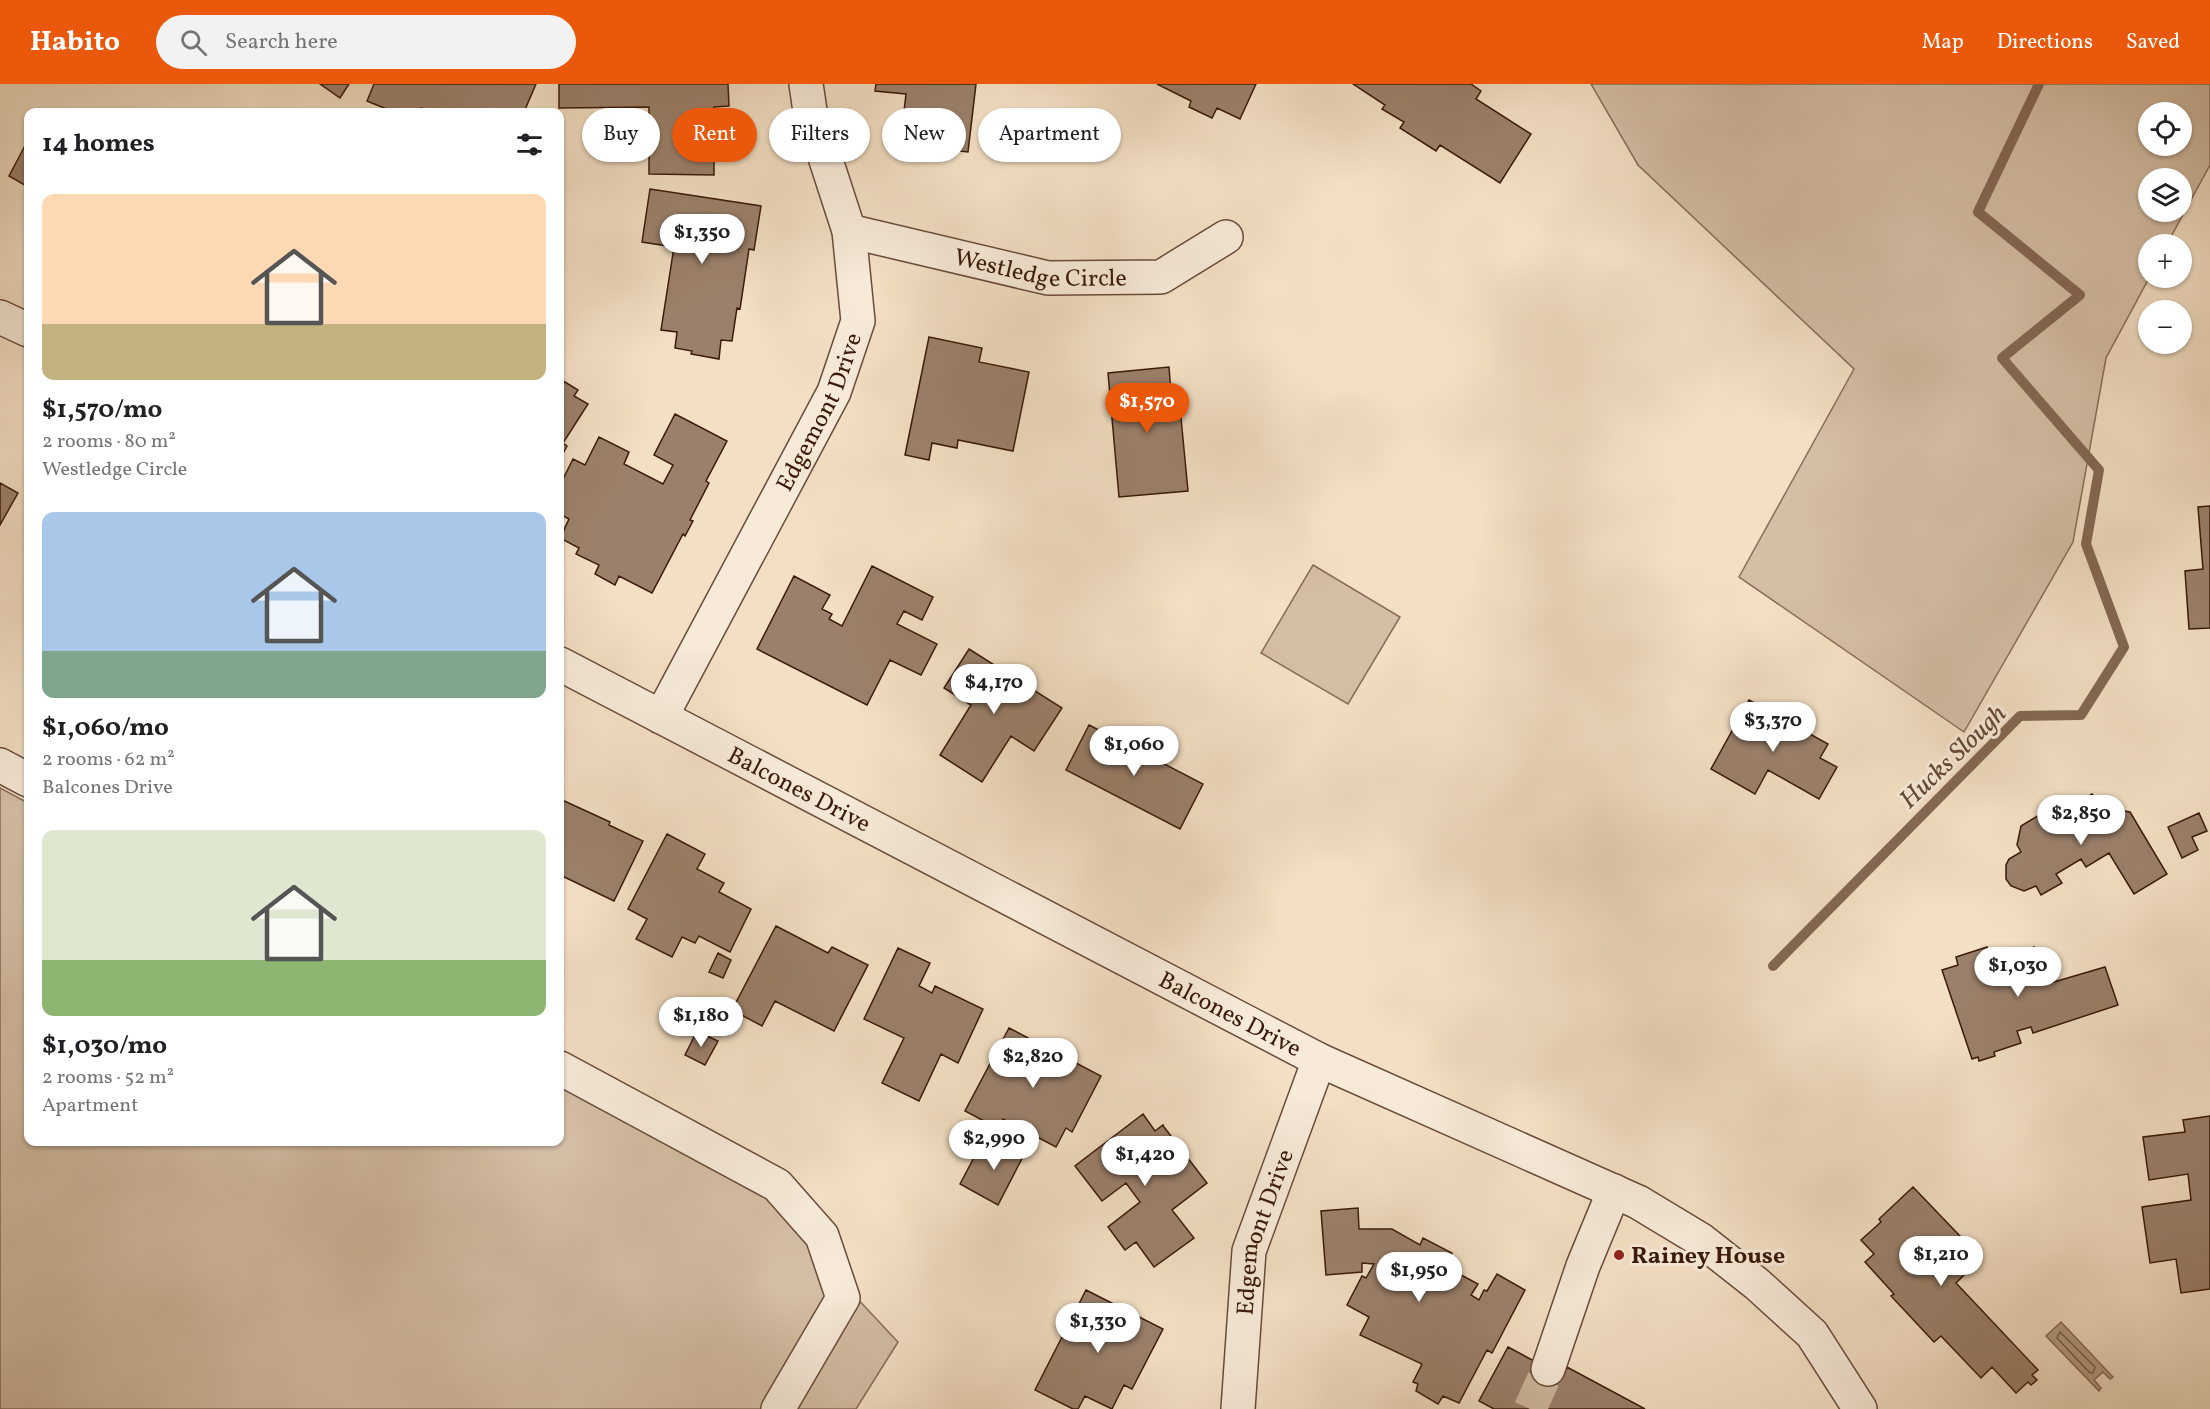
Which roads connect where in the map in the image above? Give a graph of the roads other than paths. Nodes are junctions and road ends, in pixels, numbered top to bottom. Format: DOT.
graph roads {
  1 [pos="806,84"];
  2 [pos="849,231"];
  3 [pos="1226,237"];
  4 [pos="0,317"];
  5 [pos="24,328"];
  6 [pos="564,666"];
  7 [pos="661,717"];
  8 [pos="0,765"];
  9 [pos="24,778"];
  10 [pos="1319,1060"];
  11 [pos="564,1070"];
  12 [pos="1614,1191"];
  13 [pos="1548,1369"];
  14 [pos="778,1409"];
  15 [pos="1238,1409"];
  16 [pos="1860,1409"];
  1 -- 2 [label="street, Edgemont Drive"];
  2 -- 3 [label="street, Westledge Circle"];
  2 -- 7 [label="street, Edgemont Drive"];
  4 -- 5 [label="street"];
  6 -- 7 [label="street, Balcones Drive"];
  7 -- 10 [label="street, Balcones Drive"];
  8 -- 9 [label="street"];
  10 -- 12 [label="street, Balcones Drive"];
  10 -- 15 [label="street, Edgemont Drive"];
  11 -- 14 [label="street"];
  12 -- 13 [label="street"];
  12 -- 16 [label="street, Balcones Drive"];
}
